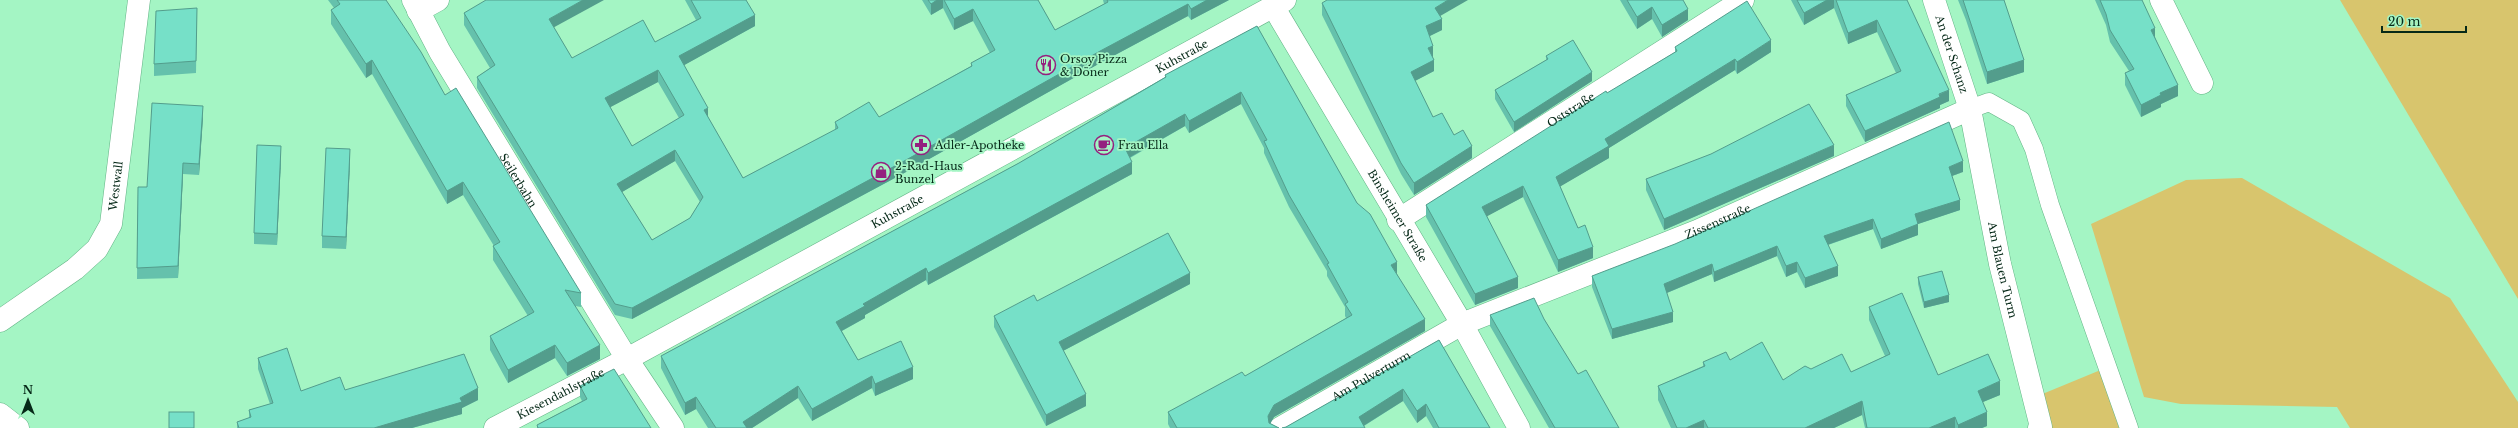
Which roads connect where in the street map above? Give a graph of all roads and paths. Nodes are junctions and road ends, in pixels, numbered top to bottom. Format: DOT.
graph roads {
  1 [pos="139,0"];
  2 [pos="438,0"];
  3 [pos="1743,0"];
  4 [pos="1934,0"];
  5 [pos="2161,0"];
  6 [pos="1279,3"];
  7 [pos="415,5"];
  8 [pos="2202,82"];
  9 [pos="1970,109"];
  10 [pos="1398,220"];
  11 [pos="0,321"];
  12 [pos="1462,324"];
  13 [pos="627,359"];
  14 [pos="0,414"];
  15 [pos="18,428"];
  16 [pos="494,428"];
  17 [pos="673,428"];
  18 [pos="1280,428"];
  19 [pos="1519,428"];
  20 [pos="2039,428"];
  21 [pos="2129,428"];
  1 -- 11 [label="street, Westwall"];
  2 -- 7 [label="street"];
  3 -- 10 [label="street, Oststraße"];
  4 -- 9 [label="street, An der Schanz"];
  5 -- 8 [label="street"];
  6 -- 10 [label="street, Binsheimer Straße"];
  6 -- 13 [label="street, Kuhstraße"];
  7 -- 13 [label="street, Seilerbahn"];
  9 -- 12 [label="street, Zissenstraße"];
  9 -- 20 [label="street, Am Blauen Turm"];
  9 -- 21 [label="street"];
  10 -- 12 [label="street, Binsheimer Straße"];
  12 -- 18 [label="street, Am Pulverturm"];
  12 -- 19 [label="street, Binsheimer Straße"];
  13 -- 16 [label="street, Kiesendahlstraße"];
  13 -- 17 [label="street, Seilerbahn"];
  14 -- 15 [label="street"];
}
